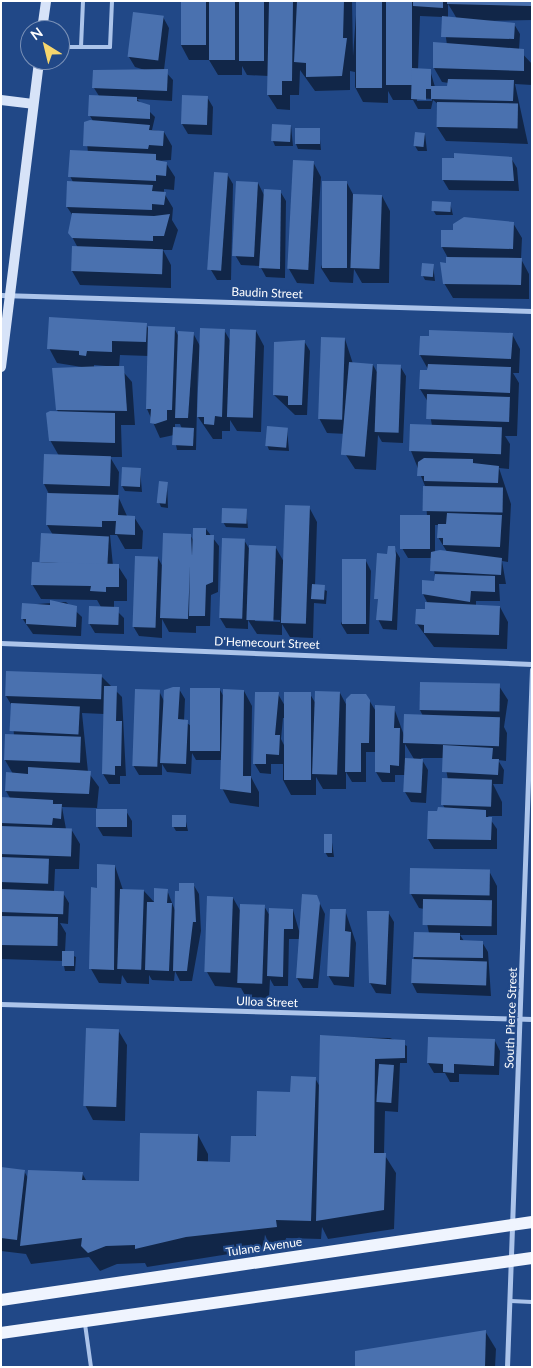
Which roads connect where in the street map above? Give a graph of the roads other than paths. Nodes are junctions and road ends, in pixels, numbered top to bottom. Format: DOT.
graph roads {
  1 [pos="46,1"];
  2 [pos="83,1"];
  3 [pos="112,1"];
  4 [pos="43,20"];
  5 [pos="70,47"];
  6 [pos="81,47"];
  7 [pos="38,70"];
  8 [pos="1,100"];
  9 [pos="33,104"];
  10 [pos="6,296"];
  11 [pos="532,311"];
  12 [pos="1,367"];
  13 [pos="1,643"];
  14 [pos="532,664"];
  15 [pos="532,669"];
  16 [pos="1,1004"];
  17 [pos="521,1019"];
  18 [pos="532,1019"];
  19 [pos="532,1222"];
  20 [pos="514,1224"];
  21 [pos="532,1258"];
  22 [pos="513,1260"];
  23 [pos="1,1300"];
  24 [pos="511,1301"];
  25 [pos="532,1302"];
  26 [pos="85,1321"];
  27 [pos="1,1333"];
  28 [pos="91,1367"];
  29 [pos="507,1367"];
  1 -- 4 [label="main road"];
  2 -- 6 [label="lane"];
  3 -- 6 [label="lane"];
  5 -- 6 [label="lane"];
  7 -- 9 [label="main road"];
  8 -- 9 [label="main road"];
  9 -- 10 [label="main road"];
  10 -- 11 [label="street, Baudin Street"];
  10 -- 12 [label="main road"];
  13 -- 14 [label="street, D'Hemecourt Street"];
  15 -- 17 [label="street, South Pierce Street"];
  16 -- 17 [label="street, Ulloa Street"];
  17 -- 18 [label="street, Ulloa Street"];
  17 -- 20 [label="street, South Pierce Street"];
  19 -- 20 [label="main road, Tulane Avenue"];
  20 -- 22 [label="street, South Pierce Street"];
  20 -- 23 [label="main road, Tulane Avenue"];
  21 -- 22 [label="main road"];
  22 -- 24 [label="street, South Pierce Street"];
  22 -- 26 [label="main road"];
  24 -- 25 [label="lane"];
  24 -- 29 [label="street, South Pierce Street"];
  26 -- 27 [label="main road"];
  26 -- 28 [label="lane"];
}
